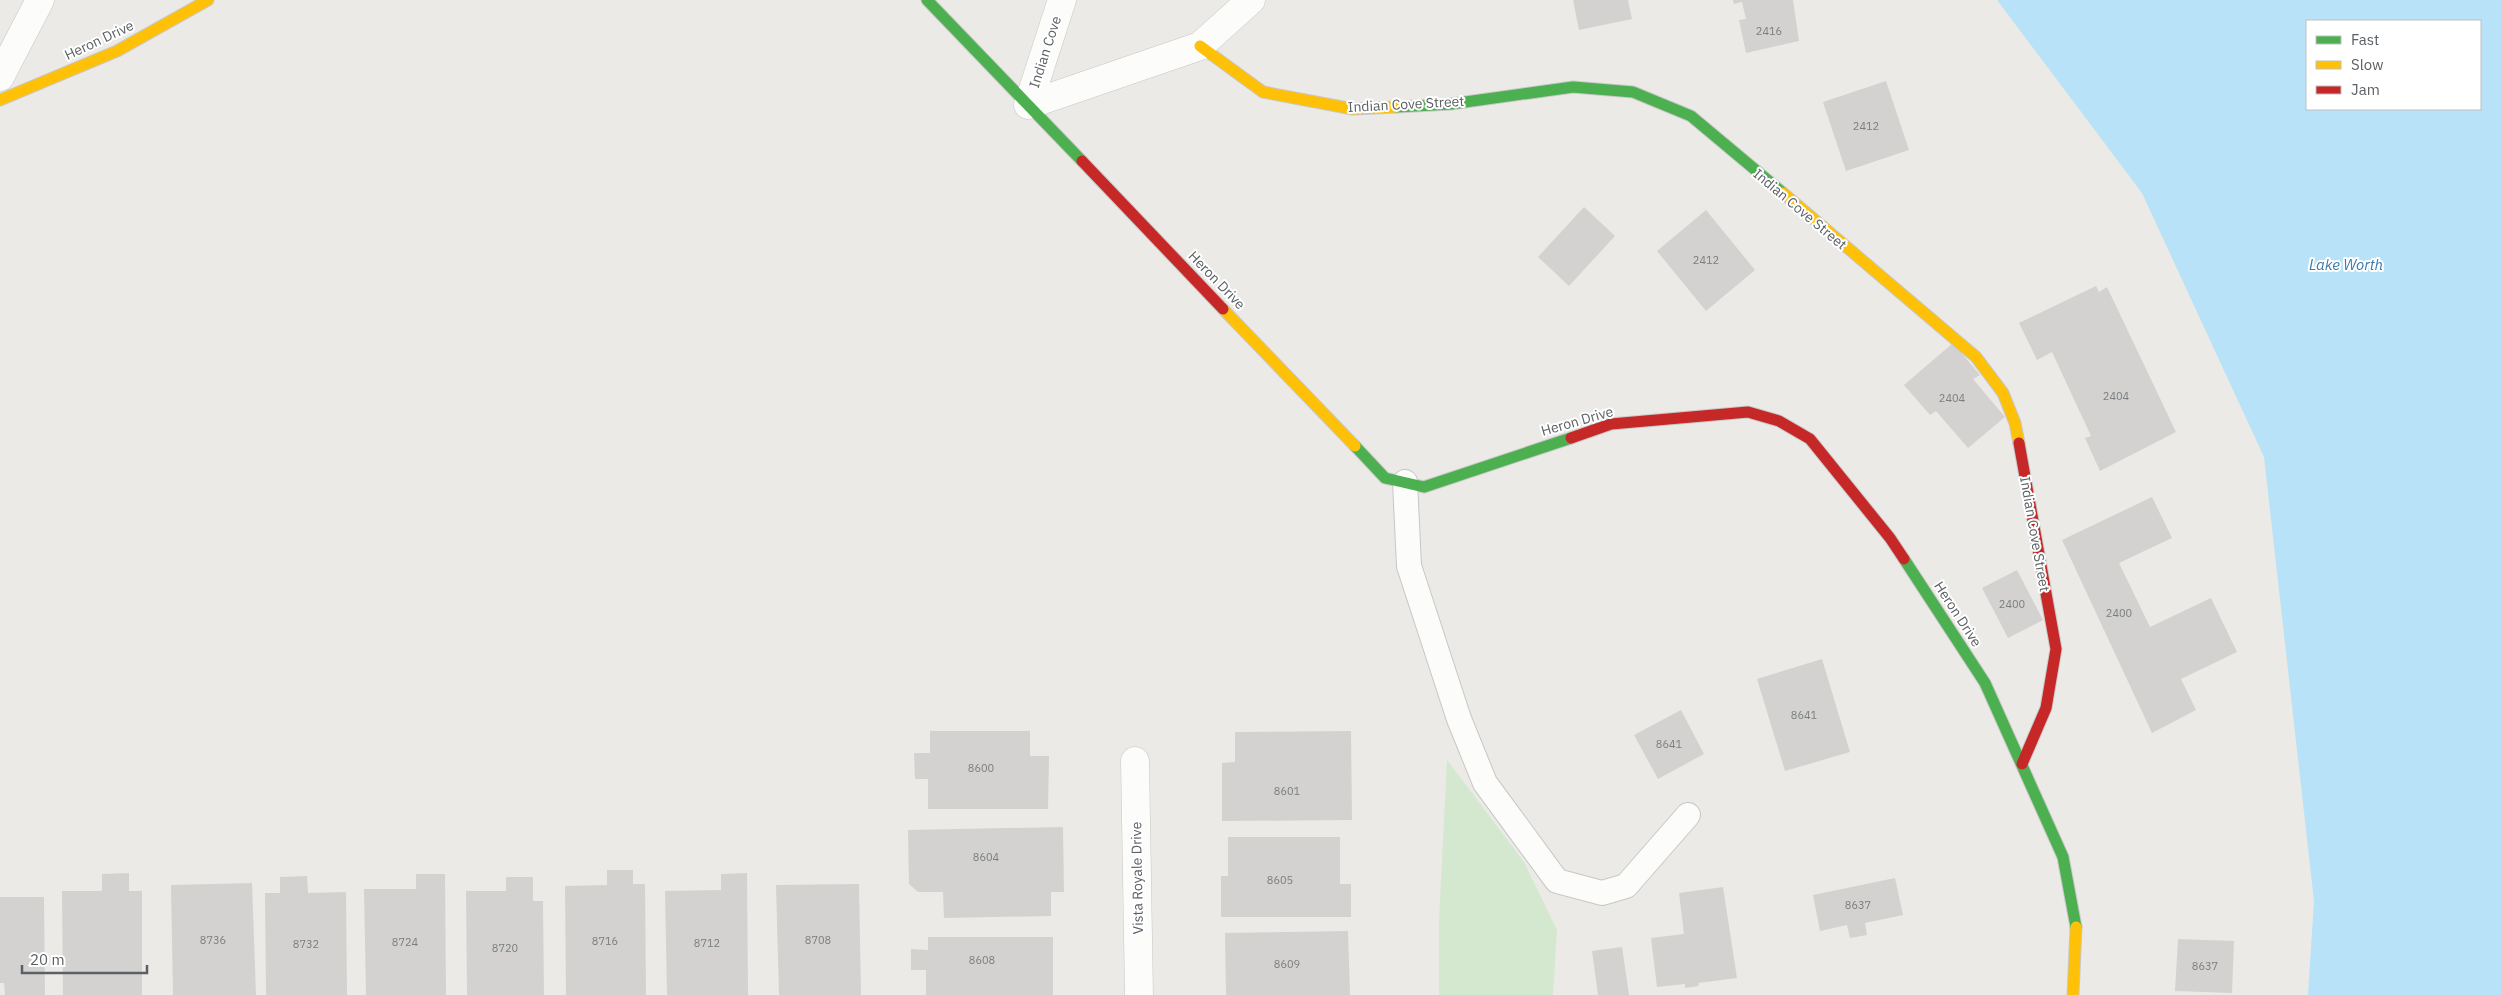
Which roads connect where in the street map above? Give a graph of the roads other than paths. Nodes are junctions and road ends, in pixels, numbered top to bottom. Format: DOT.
graph roads {
  1 [pos="40,0"];
  2 [pos="208,0"];
  3 [pos="927,0"];
  4 [pos="1062,0"];
  5 [pos="1251,0"];
  6 [pos="1200,46"];
  7 [pos="0,77"];
  8 [pos="0,100"];
  9 [pos="1028,105"];
  10 [pos="1405,482"];
  11 [pos="1135,761"];
  12 [pos="2022,764"];
  13 [pos="1688,815"];
  14 [pos="1139,995"];
  15 [pos="2073,995"];
  1 -- 7 [label="street"];
  2 -- 8 [label="street, Heron Drive"];
  3 -- 9 [label="street, Heron Drive"];
  4 -- 9 [label="street, Indian Cove"];
  5 -- 6 [label="street"];
  6 -- 9 [label="street"];
  6 -- 12 [label="street, Indian Cove Street"];
  9 -- 10 [label="street, Heron Drive"];
  10 -- 12 [label="street, Heron Drive"];
  10 -- 13 [label="lane"];
  11 -- 14 [label="street, Vista Royale Drive"];
  12 -- 15 [label="street, Heron Drive"];
}
